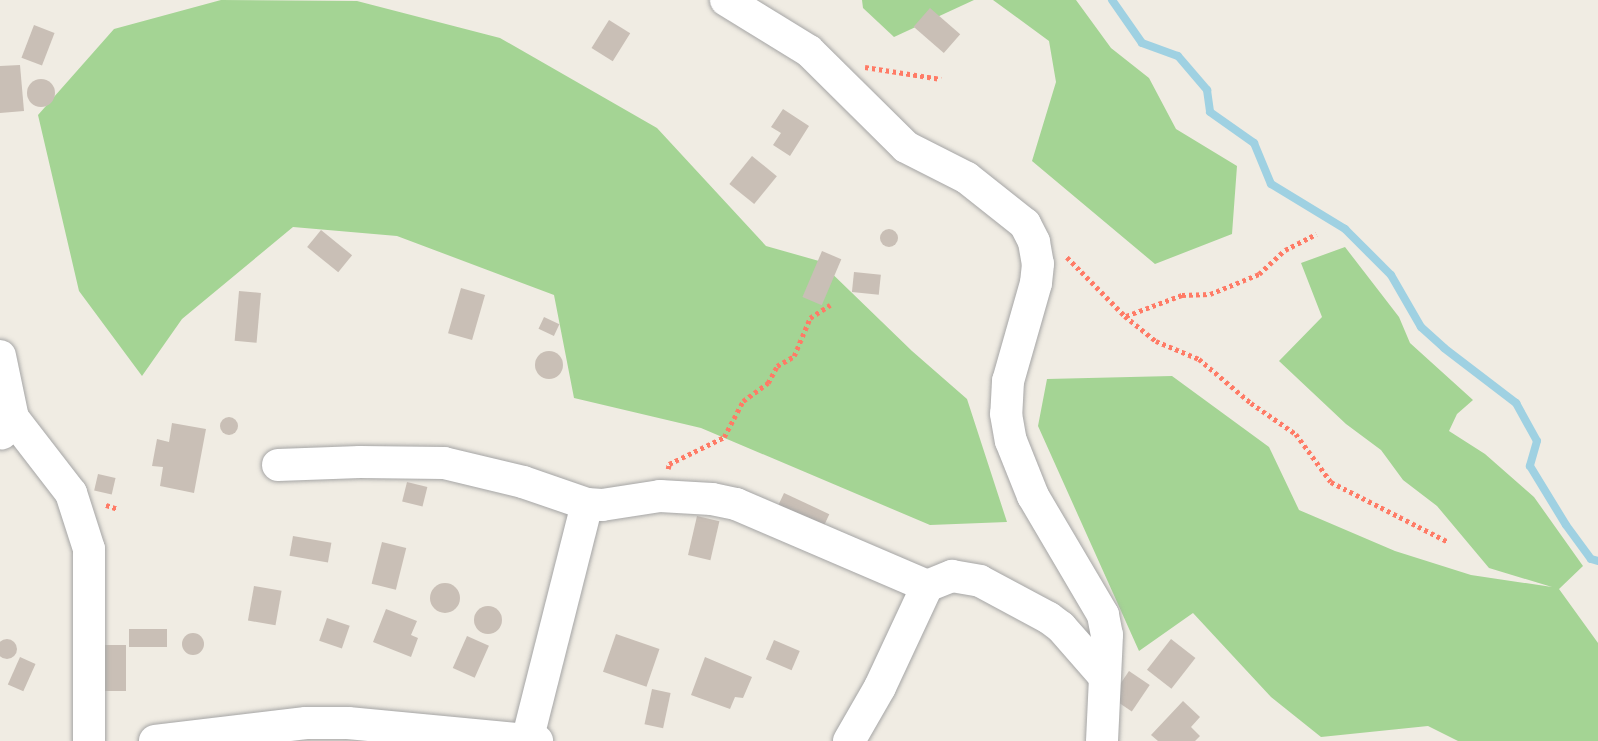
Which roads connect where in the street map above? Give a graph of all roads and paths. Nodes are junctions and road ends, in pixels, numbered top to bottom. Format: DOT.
graph roads {
  1 [pos="726,0"];
  2 [pos="826,70"];
  3 [pos="941,79"];
  4 [pos="1316,234"];
  5 [pos="1063,253"];
  6 [pos="830,305"];
  7 [pos="1125,316"];
  8 [pos="0,356"];
  9 [pos="7,427"];
  10 [pos="278,465"];
  11 [pos="660,496"];
  12 [pos="587,504"];
  13 [pos="1449,542"];
  14 [pos="927,586"];
  15 [pos="1104,676"];
  16 [pos="531,740"];
  17 [pos="89,741"];
  18 [pos="155,741"];
  19 [pos="849,741"];
  20 [pos="1102,741"];
  1 -- 2 [label="street"];
  2 -- 3 [label="path"];
  2 -- 15 [label="street"];
  4 -- 7 [label="path"];
  5 -- 7 [label="path"];
  6 -- 11 [label="path"];
  7 -- 13 [label="path"];
  8 -- 9 [label="street"];
  9 -- 17 [label="street"];
  10 -- 12 [label="street"];
  11 -- 12 [label="street"];
  11 -- 14 [label="street"];
  12 -- 16 [label="street"];
  14 -- 15 [label="street"];
  14 -- 19 [label="street"];
  15 -- 20 [label="street"];
  16 -- 18 [label="street"];
}
